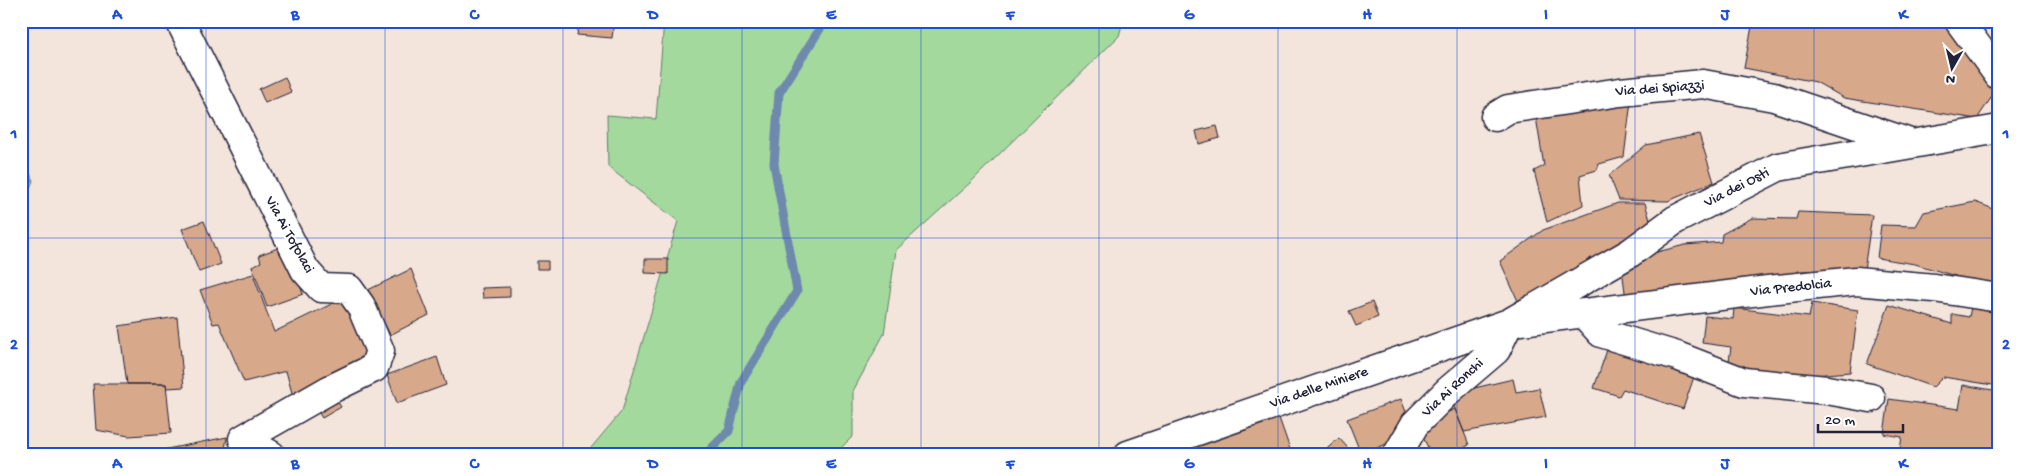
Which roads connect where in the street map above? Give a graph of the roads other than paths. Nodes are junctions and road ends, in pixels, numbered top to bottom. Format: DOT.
graph roads {
  1 [pos="180,21"];
  2 [pos="1959,21"];
  3 [pos="1999,76"];
  4 [pos="1495,117"];
  5 [pos="1997,132"];
  6 [pos="1910,143"];
  7 [pos="1999,298"];
  8 [pos="1583,313"];
  9 [pos="1509,323"];
  10 [pos="1871,398"];
  11 [pos="271,455"];
  12 [pos="1128,455"];
  13 [pos="1397,455"];
  1 -- 11 [label="street, Via Ai Tofolaci"];
  2 -- 3 [label="street"];
  4 -- 6 [label="street, Via dei Spiazzi"];
  5 -- 6 [label="street, Via dei Osti"];
  6 -- 9 [label="street, Via dei Osti"];
  7 -- 8 [label="street, Via Predolcia"];
  8 -- 9 [label="street, Via Predolcia"];
  8 -- 10 [label="street"];
  9 -- 12 [label="street, Via delle Miniere"];
  9 -- 13 [label="street, Via Ai Ronchi"];
}
